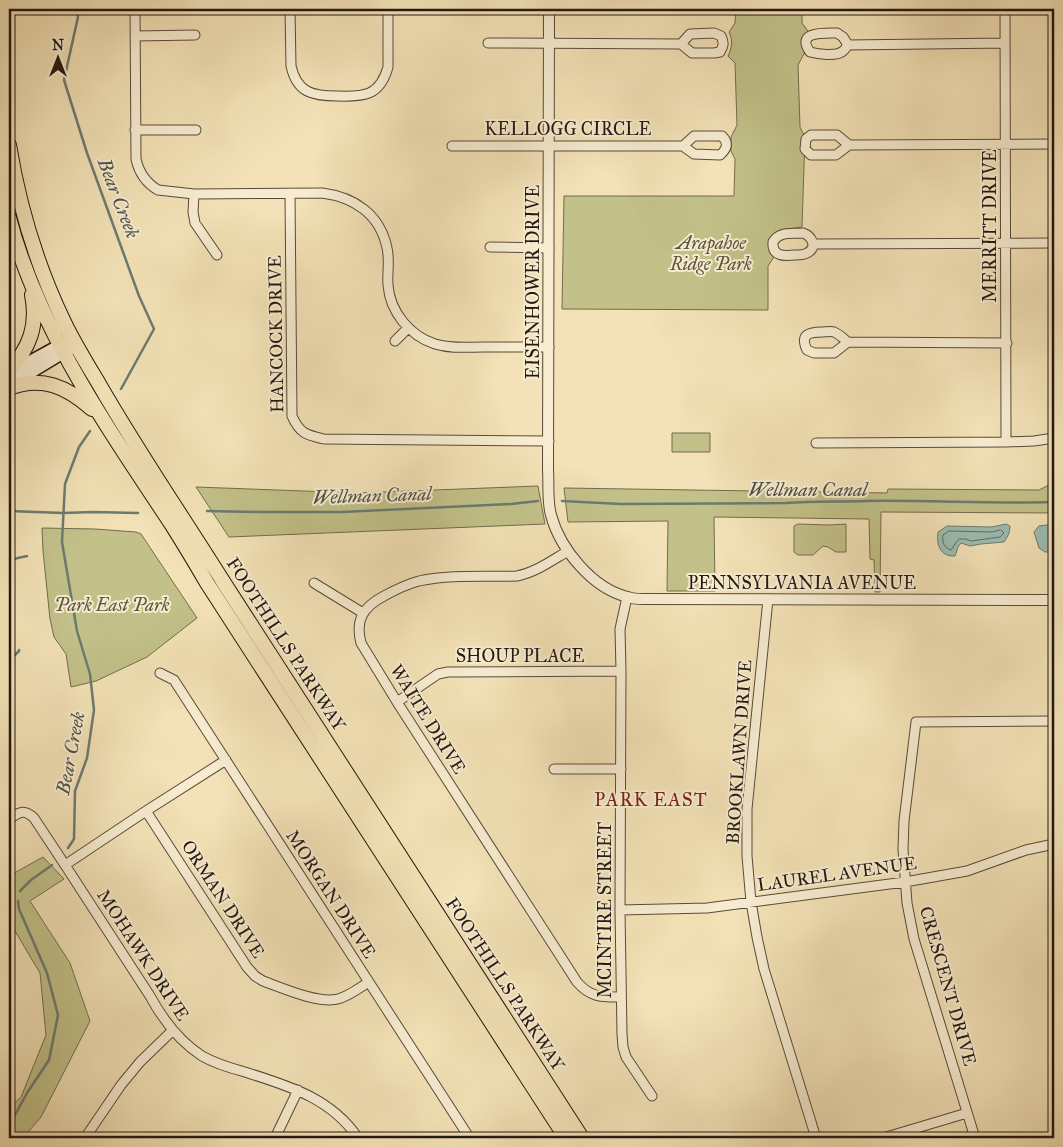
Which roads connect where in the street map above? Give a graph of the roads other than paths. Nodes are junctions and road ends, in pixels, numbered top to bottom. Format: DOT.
graph roads {
  1 [pos="135,9"];
  2 [pos="290,9"];
  3 [pos="388,9"];
  4 [pos="549,9"];
  5 [pos="1005,9"];
  6 [pos="195,35"];
  7 [pos="135,36"];
  8 [pos="488,43"];
  9 [pos="1005,43"];
  10 [pos="549,44"];
  11 [pos="681,44"];
  12 [pos="848,45"];
  13 [pos="135,130"];
  14 [pos="196,130"];
  15 [pos="1005,144"];
  16 [pos="1054,144"];
  17 [pos="9,145"];
  18 [pos="452,146"];
  19 [pos="549,146"];
  20 [pos="683,146"];
  21 [pos="849,146"];
  22 [pos="290,193"];
  23 [pos="194,194"];
  24 [pos="9,218"];
  25 [pos="1054,243"];
  26 [pos="813,244"];
  27 [pos="1006,244"];
  28 [pos="490,247"];
  29 [pos="549,248"];
  30 [pos="217,255"];
  31 [pos="28,274"];
  32 [pos="408,328"];
  33 [pos="395,342"];
  34 [pos="848,342"];
  35 [pos="75,343"];
  36 [pos="1007,343"];
  37 [pos="549,346"];
  38 [pos="62,349"];
  39 [pos="9,372"];
  40 [pos="9,387"];
  41 [pos="114,438"];
  42 [pos="1054,438"];
  43 [pos="549,441"];
  44 [pos="1006,442"];
  45 [pos="816,443"];
  46 [pos="568,551"];
  47 [pos="314,583"];
  48 [pos="627,597"];
  49 [pos="768,599"];
  50 [pos="1054,600"];
  51 [pos="363,613"];
  52 [pos="621,671"];
  53 [pos="160,673"];
  54 [pos="397,702"];
  55 [pos="1054,721"];
  56 [pos="226,760"];
  57 [pos="554,769"];
  58 [pos="621,769"];
  59 [pos="146,811"];
  60 [pos="9,820"];
  61 [pos="1054,844"];
  62 [pos="65,865"];
  63 [pos="904,882"];
  64 [pos="751,902"];
  65 [pos="620,910"];
  66 [pos="369,982"];
  67 [pos="621,997"];
  68 [pos="172,1030"];
  69 [pos="298,1090"];
  70 [pos="652,1096"];
  71 [pos="967,1113"];
  72 [pos="85,1138"];
  73 [pos="275,1138"];
  74 [pos="358,1138"];
  75 [pos="469,1138"];
  76 [pos="566,1138"];
  77 [pos="582,1138"];
  78 [pos="816,1138"];
  79 [pos="883,1138"];
  80 [pos="975,1138"];
  1 -- 7 [label="street"];
  2 -- 3 [label="street"];
  4 -- 10 [label="street, EISENHOWER DRIVE"];
  5 -- 9 [label="street, MERRITT DRIVE"];
  6 -- 7 [label="street"];
  7 -- 13 [label="street"];
  8 -- 10 [label="street"];
  9 -- 12 [label="street"];
  9 -- 15 [label="street, MERRITT DRIVE"];
  10 -- 11 [label="street"];
  10 -- 19 [label="street, EISENHOWER DRIVE"];
  13 -- 14 [label="street"];
  13 -- 23 [label="street"];
  15 -- 16 [label="street"];
  15 -- 21 [label="street"];
  15 -- 27 [label="street, MERRITT DRIVE"];
  17 -- 35 [label="highway, FOOTHILLS PARKWAY"];
  18 -- 19 [label="street, KELLOGG CIRCLE"];
  19 -- 20 [label="street, KELLOGG CIRCLE"];
  19 -- 29 [label="street, EISENHOWER DRIVE"];
  22 -- 23 [label="street"];
  22 -- 32 [label="street"];
  22 -- 43 [label="street, HANCOCK DRIVE"];
  23 -- 30 [label="street"];
  24 -- 31 [label="highway, FOOTHILLS PARKWAY"];
  25 -- 27 [label="street"];
  26 -- 27 [label="street"];
  27 -- 36 [label="street, MERRITT DRIVE"];
  28 -- 29 [label="street"];
  29 -- 37 [label="street, EISENHOWER DRIVE"];
  31 -- 38 [label="highway, FOOTHILLS PARKWAY"];
  31 -- 39 [label="highway"];
  32 -- 33 [label="street"];
  32 -- 37 [label="street"];
  34 -- 36 [label="street"];
  35 -- 38 [label="main road"];
  35 -- 77 [label="highway, FOOTHILLS PARKWAY"];
  36 -- 44 [label="street, MERRITT DRIVE"];
  37 -- 43 [label="street, EISENHOWER DRIVE"];
  38 -- 39 [label="main road"];
  38 -- 40 [label="main road"];
  38 -- 41 [label="highway, FOOTHILLS PARKWAY"];
  40 -- 41 [label="highway"];
  41 -- 76 [label="highway, FOOTHILLS PARKWAY"];
  42 -- 44 [label="street"];
  43 -- 46 [label="street, EISENHOWER DRIVE"];
  44 -- 45 [label="street"];
  46 -- 48 [label="street, PENNSYLVANIA AVENUE"];
  46 -- 51 [label="street"];
  47 -- 51 [label="street"];
  48 -- 49 [label="street, PENNSYLVANIA AVENUE"];
  48 -- 52 [label="street, MCINTIRE STREET"];
  49 -- 50 [label="street, PENNSYLVANIA AVENUE"];
  49 -- 64 [label="street, BROOKLAWN DRIVE"];
  51 -- 54 [label="street, WAITE DRIVE"];
  52 -- 54 [label="street, SHOUP PLACE"];
  52 -- 58 [label="street, MCINTIRE STREET"];
  53 -- 56 [label="street, MORGAN DRIVE"];
  54 -- 67 [label="street, WAITE DRIVE"];
  55 -- 63 [label="street, CRESCENT DRIVE"];
  56 -- 59 [label="street"];
  56 -- 66 [label="street, MORGAN DRIVE"];
  57 -- 58 [label="street"];
  58 -- 65 [label="street, MCINTIRE STREET"];
  59 -- 62 [label="street"];
  59 -- 66 [label="street, ORMAN DRIVE"];
  60 -- 62 [label="street, MOHAWK DRIVE"];
  61 -- 63 [label="street, LAUREL AVENUE"];
  62 -- 68 [label="street, MOHAWK DRIVE"];
  63 -- 64 [label="street, LAUREL AVENUE"];
  63 -- 71 [label="street, CRESCENT DRIVE"];
  64 -- 65 [label="street, LAUREL AVENUE"];
  64 -- 78 [label="street, BROOKLAWN DRIVE"];
  65 -- 67 [label="street, MCINTIRE STREET"];
  66 -- 75 [label="street, MORGAN DRIVE"];
  67 -- 70 [label="street, MCINTIRE STREET"];
  68 -- 69 [label="street, MOHAWK DRIVE"];
  68 -- 72 [label="street"];
  69 -- 73 [label="street"];
  69 -- 74 [label="street, MOHAWK DRIVE"];
  71 -- 79 [label="street"];
  71 -- 80 [label="street, CRESCENT DRIVE"];
}
